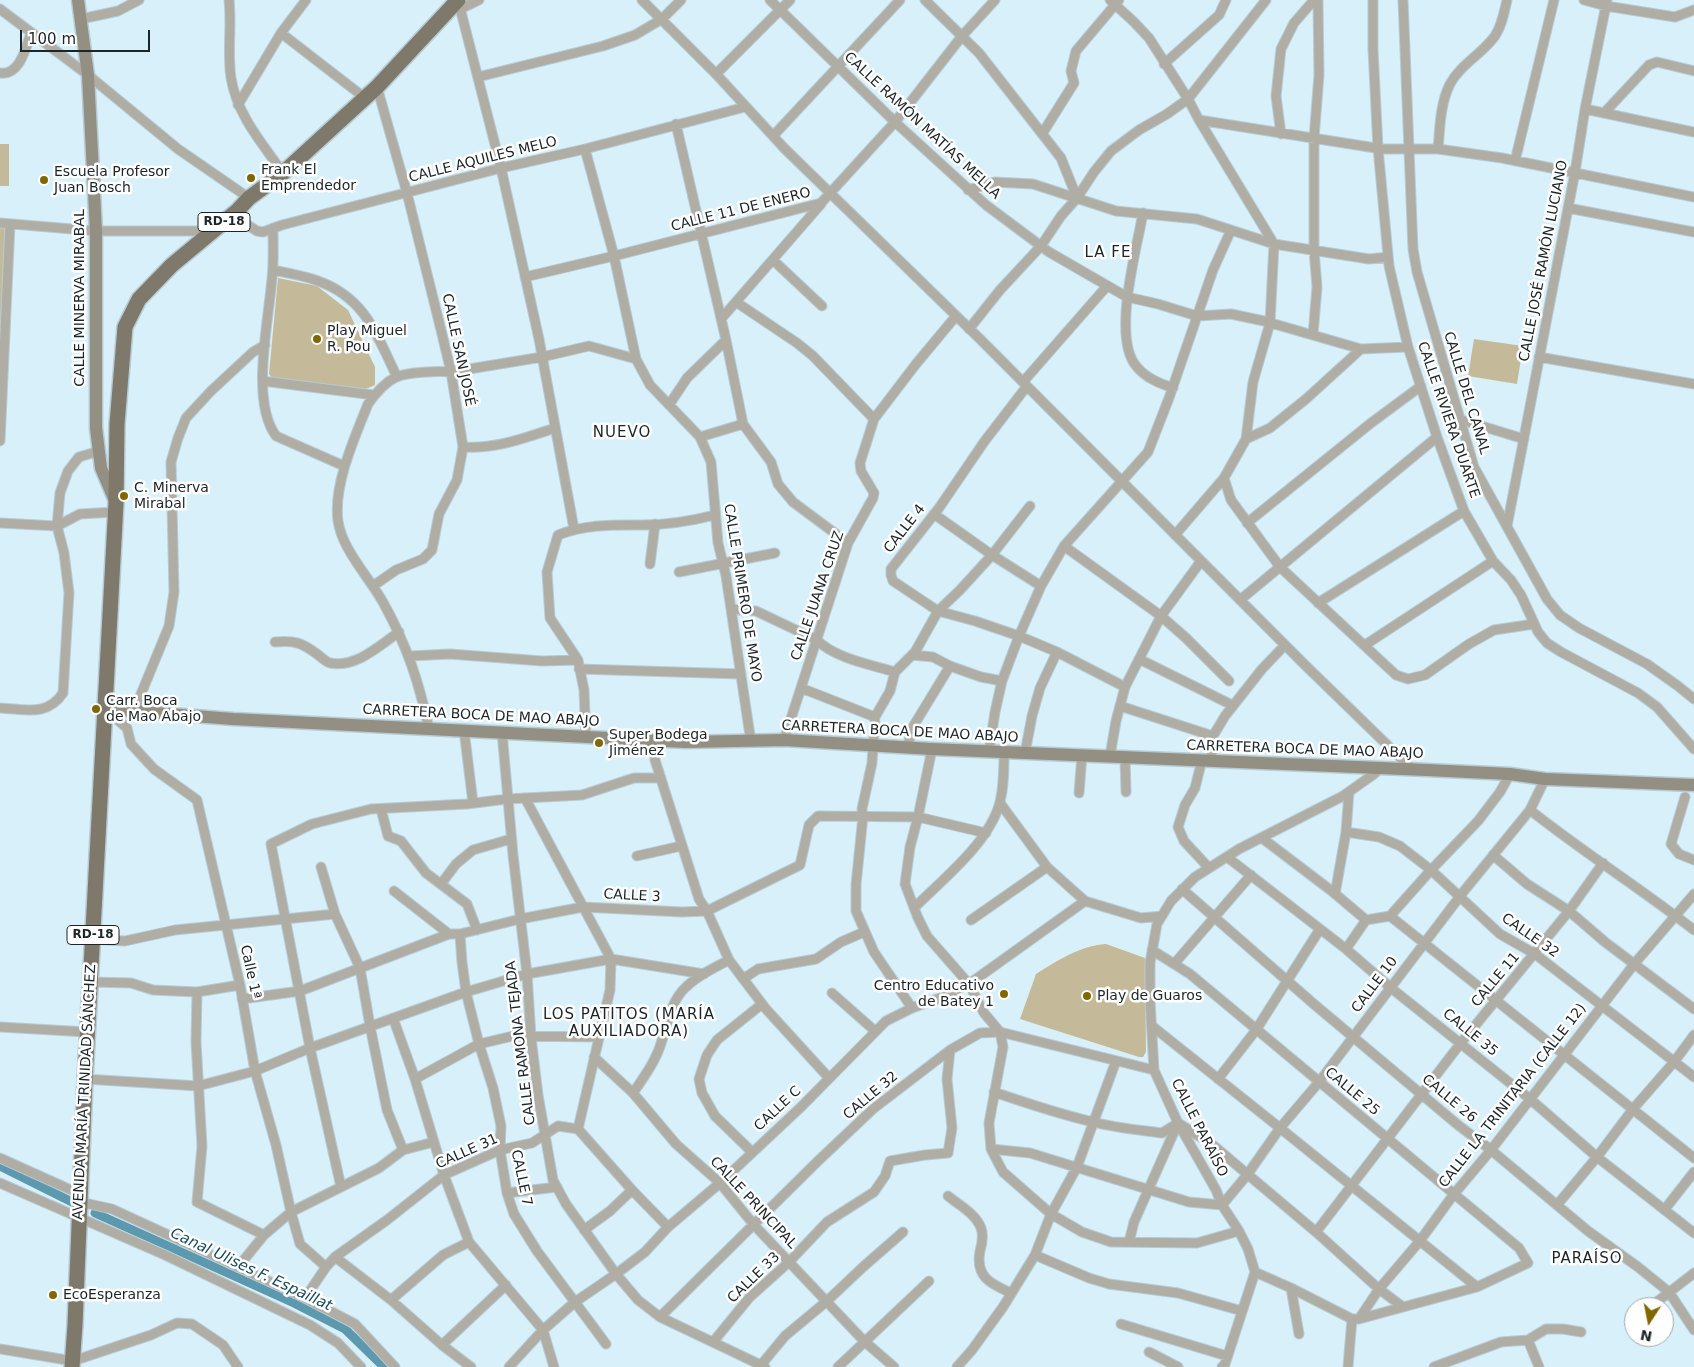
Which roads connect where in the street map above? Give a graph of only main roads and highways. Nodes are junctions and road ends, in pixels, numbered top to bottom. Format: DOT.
graph roads {
  1 [pos="458,3"];
  2 [pos="73,1364"];
  1 -- 2 [label="main road, AVENIDA MARÍA TRINIDAD SÁNCHEZ / RD-18"];
}
